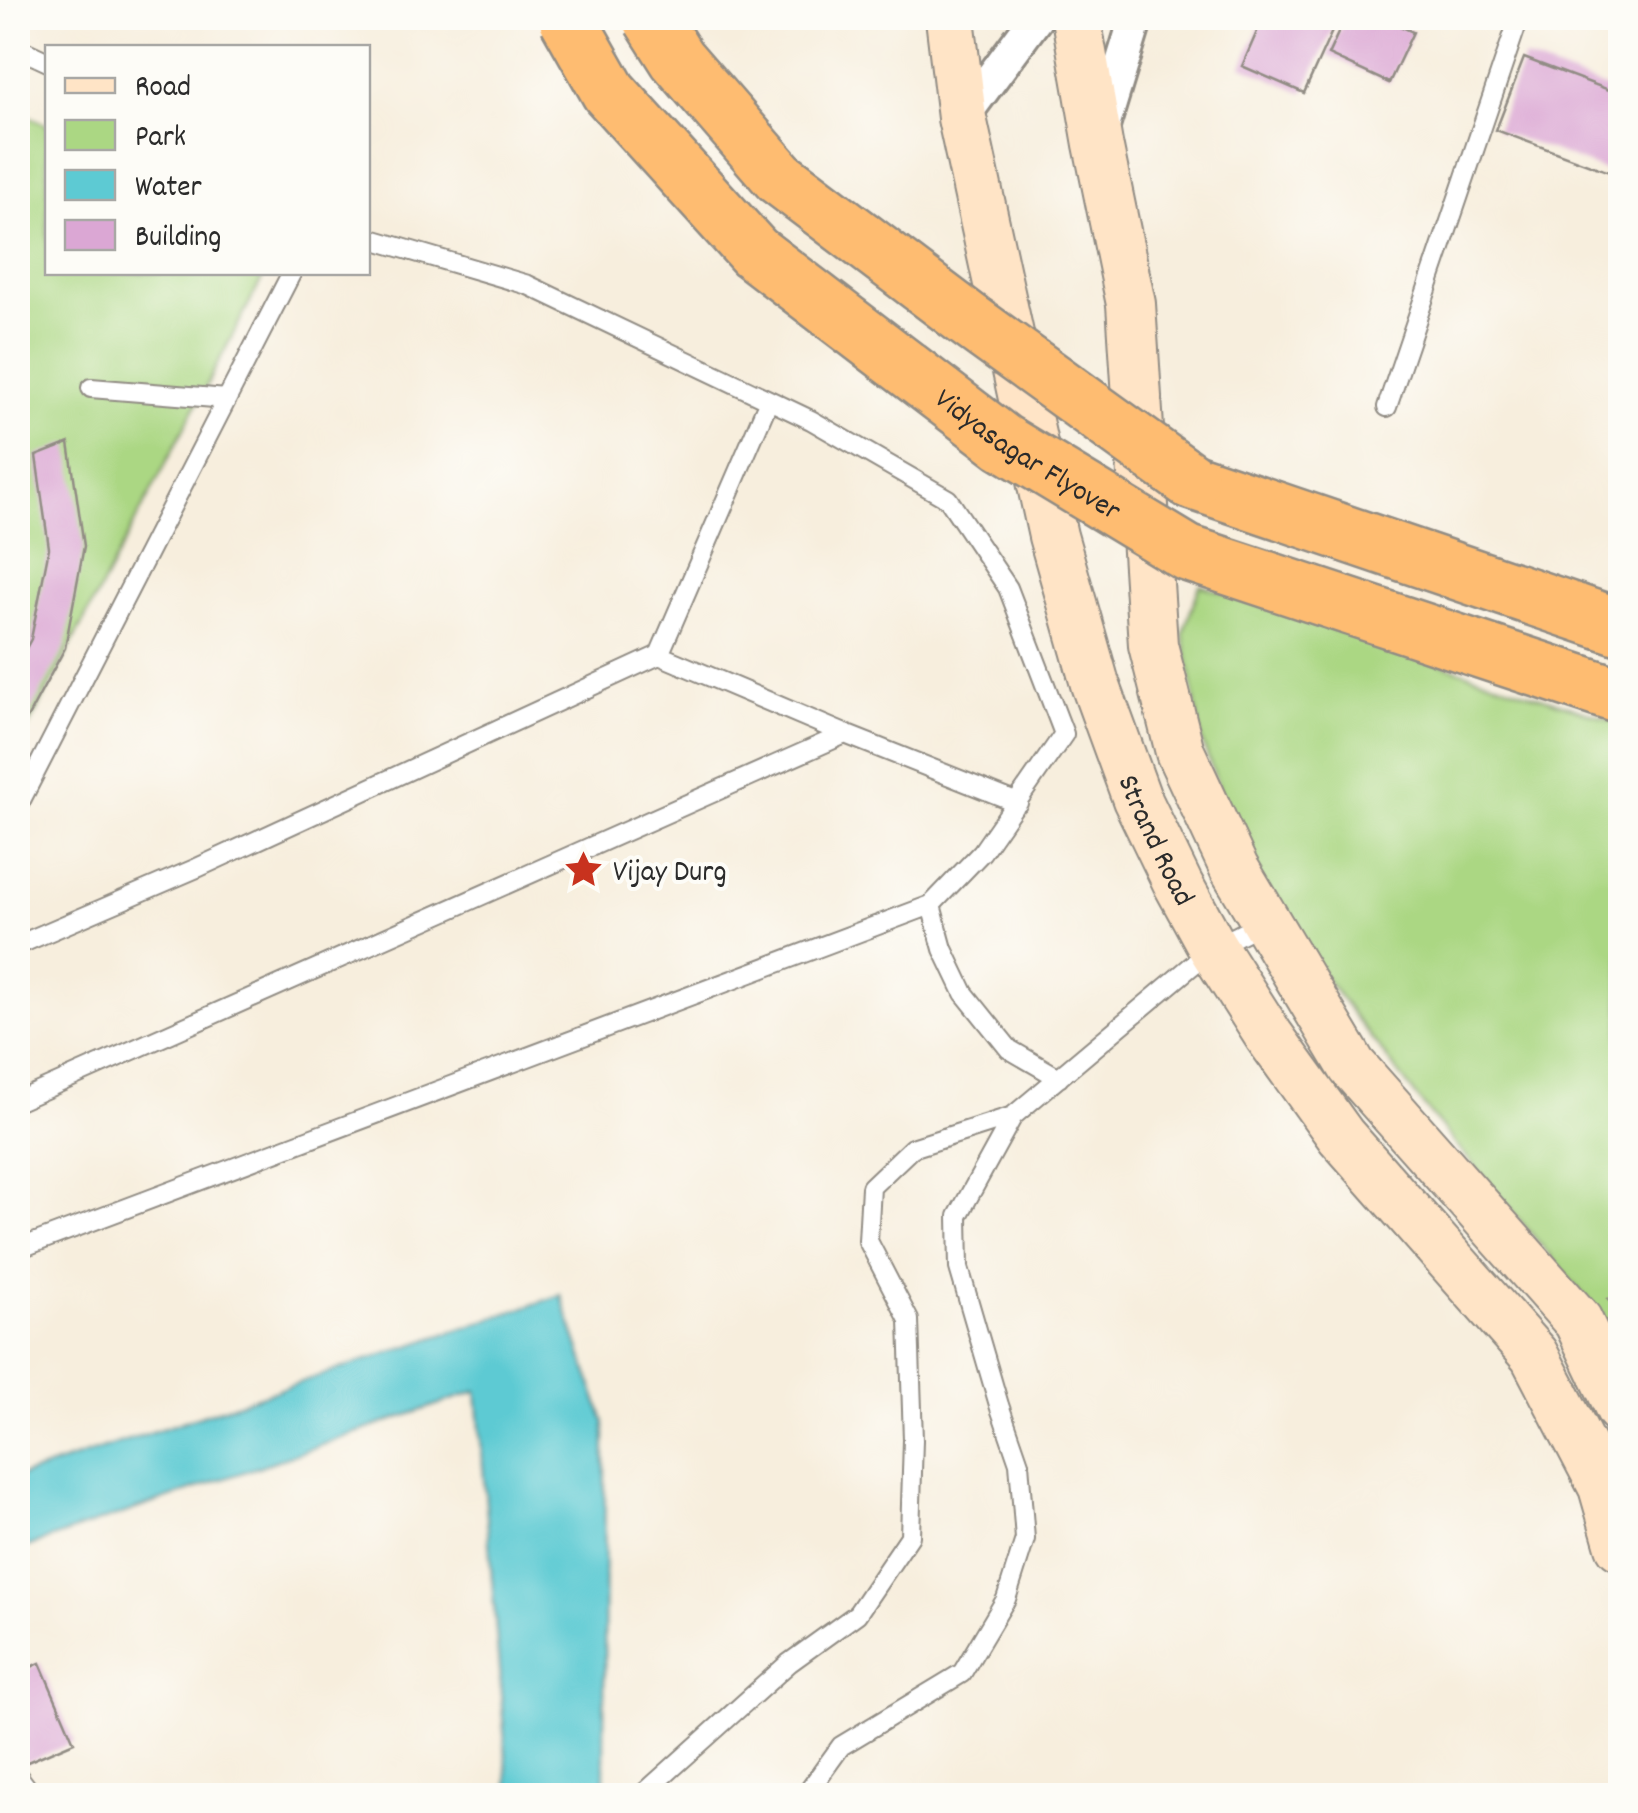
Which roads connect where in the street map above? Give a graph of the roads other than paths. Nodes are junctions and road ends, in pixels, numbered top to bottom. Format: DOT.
graph roads {
  1 [pos="566,18"];
  2 [pos="651,18"];
  3 [pos="950,18"];
  4 [pos="1036,18"];
  5 [pos="1076,18"];
  6 [pos="1136,18"];
  7 [pos="1519,18"];
  8 [pos="18,48"];
  9 [pos="45,61"];
  10 [pos="962,118"];
  11 [pos="1098,144"];
  12 [pos="370,239"];
  13 [pos="290,275"];
  14 [pos="90,388"];
  15 [pos="228,399"];
  16 [pos="769,400"];
  17 [pos="1387,407"];
  18 [pos="1620,627"];
  19 [pos="659,656"];
  20 [pos="1620,696"];
  21 [pos="845,734"];
  22 [pos="1018,803"];
  23 [pos="18,806"];
  24 [pos="931,905"];
  25 [pos="1266,921"];
  26 [pos="18,944"];
  27 [pos="1213,948"];
  28 [pos="1059,1078"];
  29 [pos="18,1101"];
  30 [pos="1014,1116"];
  31 [pos="18,1249"];
  32 [pos="1620,1410"];
  33 [pos="1620,1546"];
  34 [pos="18,1776"];
  35 [pos="32,1796"];
  36 [pos="641,1796"];
  37 [pos="804,1796"];
  1 -- 20 [label="highway, Vidyasagar Flyover, bridge"];
  2 -- 18 [label="highway, bridge"];
  3 -- 10 [label="main road, Strand Road"];
  4 -- 10 [label="street"];
  5 -- 11 [label="main road, Strand Road"];
  6 -- 11 [label="street"];
  7 -- 17 [label="lane"];
  8 -- 9 [label="lane"];
  10 -- 27 [label="main road, Strand Road"];
  11 -- 25 [label="main road, Strand Road"];
  12 -- 16 [label="lane"];
  13 -- 15 [label="lane"];
  14 -- 15 [label="lane"];
  15 -- 23 [label="lane"];
  16 -- 19 [label="lane"];
  16 -- 22 [label="lane"];
  19 -- 21 [label="lane"];
  19 -- 26 [label="lane"];
  21 -- 22 [label="lane"];
  21 -- 29 [label="lane"];
  22 -- 24 [label="lane"];
  24 -- 28 [label="lane"];
  24 -- 31 [label="lane"];
  25 -- 27 [label="lane"];
  25 -- 32 [label="main road, Strand Road"];
  27 -- 28 [label="lane"];
  27 -- 33 [label="main road, Strand Road"];
  28 -- 30 [label="lane"];
  30 -- 36 [label="lane"];
  30 -- 37 [label="lane"];
  34 -- 35 [label="lane"];
}
